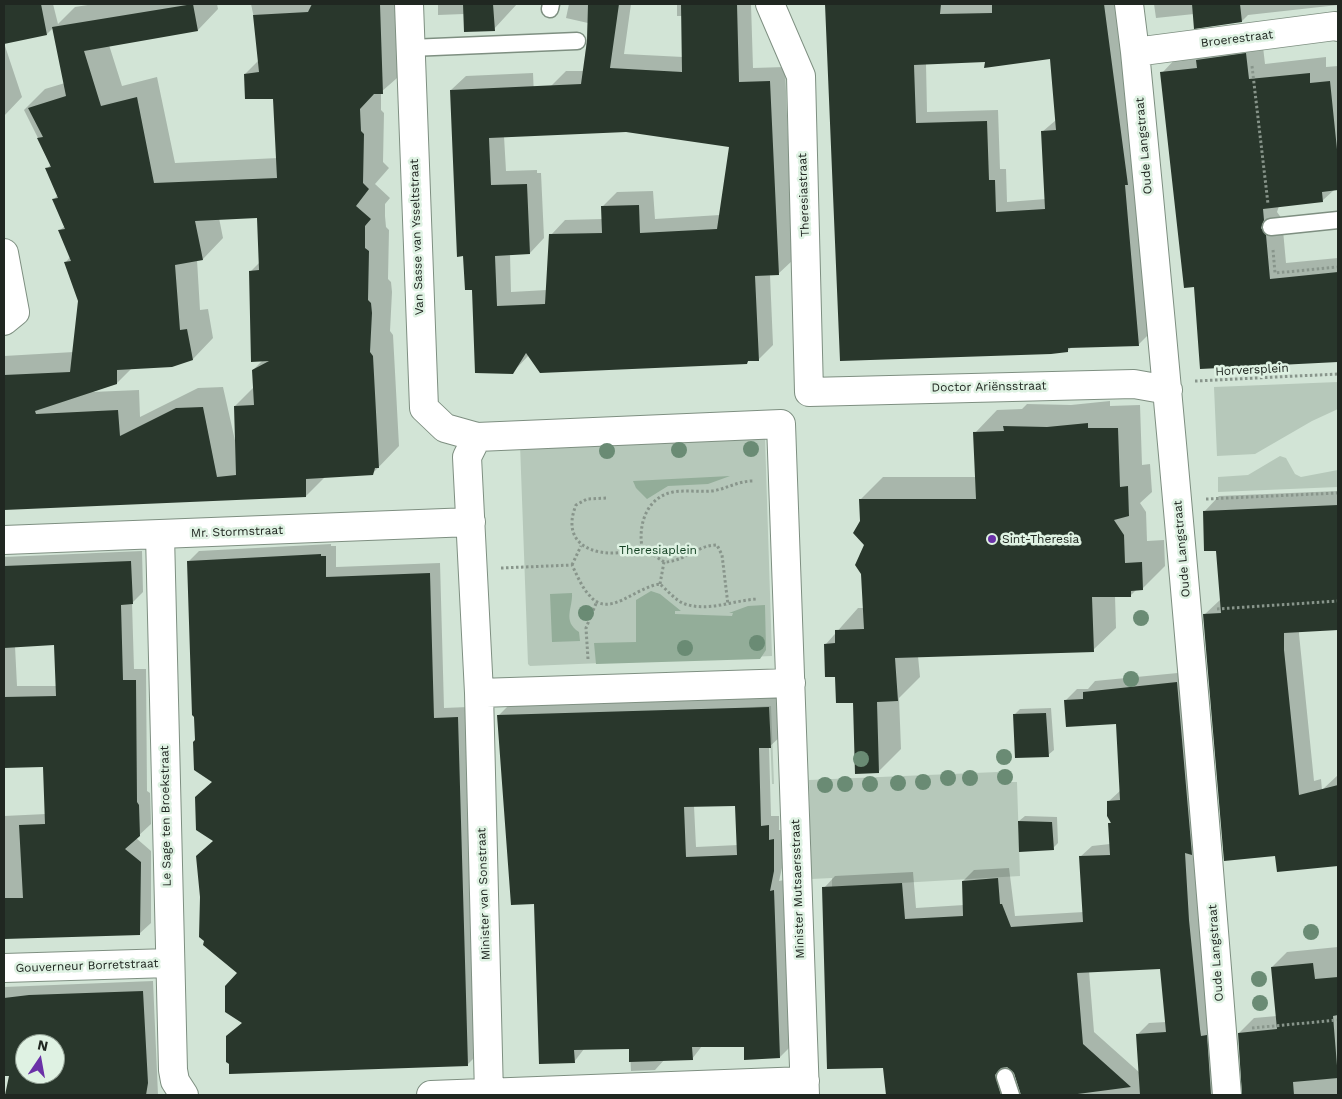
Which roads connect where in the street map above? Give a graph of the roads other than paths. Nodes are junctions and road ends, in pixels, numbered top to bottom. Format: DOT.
graph roads {
  1 [pos="409,4"];
  2 [pos="770,4"];
  3 [pos="1129,4"];
  4 [pos="1338,27"];
  5 [pos="577,41"];
  6 [pos="410,48"];
  7 [pos="1136,52"];
  8 [pos="1338,220"];
  9 [pos="1271,227"];
  10 [pos="4,253"];
  11 [pos="4,321"];
  12 [pos="1168,387"];
  13 [pos="809,392"];
  14 [pos="782,424"];
  15 [pos="477,437"];
  16 [pos="471,522"];
  17 [pos="160,535"];
  18 [pos="4,540"];
  19 [pos="790,683"];
  20 [pos="479,693"];
  21 [pos="170,963"];
  22 [pos="4,968"];
  23 [pos="1005,1077"];
  24 [pos="805,1088"];
  25 [pos="489,1094"];
  26 [pos="184,1095"];
  27 [pos="431,1095"];
  28 [pos="1011,1095"];
  29 [pos="1227,1095"];
  1 -- 6 [label="street, Van Sasse van Ysseltstraat"];
  2 -- 13 [label="street, Theresiastraat"];
  3 -- 7 [label="street, Oude Langstraat"];
  4 -- 7 [label="street, Broerestraat"];
  5 -- 6 [label="lane"];
  6 -- 15 [label="street, Van Sasse van Ysseltstraat"];
  7 -- 12 [label="street, Oude Langstraat"];
  8 -- 9 [label="lane"];
  10 -- 11 [label="street"];
  12 -- 13 [label="street, Doctor Ariënsstraat"];
  12 -- 29 [label="street, Oude Langstraat"];
  13 -- 14 [label="street"];
  14 -- 15 [label="street"];
  14 -- 19 [label="street"];
  15 -- 16 [label="street"];
  16 -- 17 [label="street, Mr. Stormstraat"];
  16 -- 20 [label="street"];
  17 -- 18 [label="street, Mr. Stormstraat"];
  17 -- 21 [label="street, Le Sage ten Broekstraat"];
  19 -- 20 [label="street"];
  19 -- 24 [label="street, Minister Mutsaersstraat"];
  20 -- 25 [label="street, Minister van Sonstraat"];
  21 -- 22 [label="street, Gouverneur Borretstraat"];
  21 -- 26 [label="street, Le Sage ten Broekstraat"];
  23 -- 28 [label="lane"];
  24 -- 25 [label="street"];
  25 -- 27 [label="street"];
}
